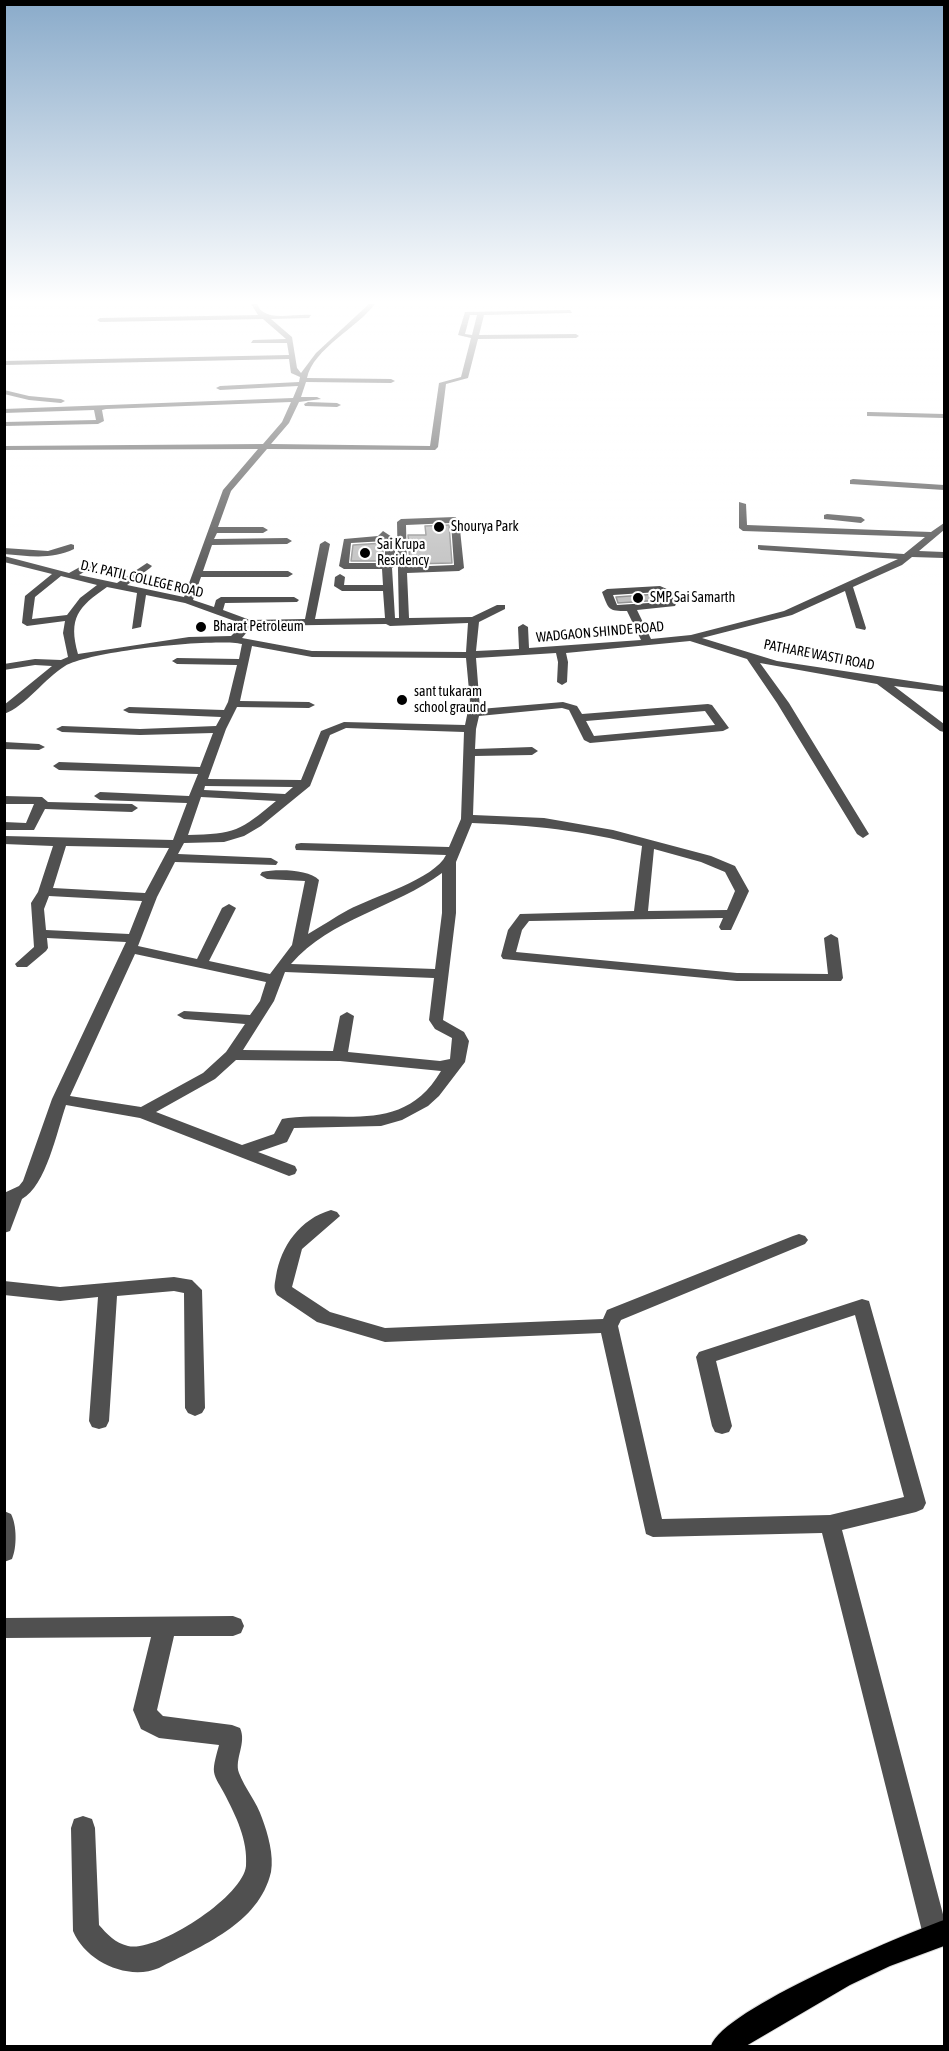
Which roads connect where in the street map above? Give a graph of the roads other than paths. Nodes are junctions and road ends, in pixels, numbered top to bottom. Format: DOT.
graph roads {
  1 [pos="49,400"];
  2 [pos="309,400"];
  3 [pos="441,400"];
  4 [pos="294,401"];
  5 [pos="337,405"];
  6 [pos="94,408"];
  7 [pos="4,411"];
  8 [pos="870,414"];
  9 [pos="945,416"];
  10 [pos="4,424"];
  11 [pos="265,446"];
  12 [pos="4,448"];
  13 [pos="853,482"];
  14 [pos="945,488"];
  15 [pos="742,504"];
  16 [pos="827,517"];
  17 [pos="861,520"];
  18 [pos="945,526"];
  19 [pos="213,530"];
  20 [pos="263,530"];
  21 [pos="934,536"];
  22 [pos="210,542"];
  23 [pos="287,542"];
  24 [pos="325,544"];
  25 [pos="70,547"];
  26 [pos="761,548"];
  27 [pos="4,551"];
  28 [pos="945,555"];
  29 [pos="909,556"];
  30 [pos="7,562"];
  31 [pos="89,565"];
  32 [pos="147,566"];
  33 [pos="387,567"];
  34 [pos="403,570"];
  35 [pos="59,573"];
  36 [pos="198,574"];
  37 [pos="288,574"];
  38 [pos="70,576"];
  39 [pos="340,577"];
  40 [pos="105,584"];
  41 [pos="848,586"];
  42 [pos="118,587"];
  43 [pos="388,588"];
  44 [pos="142,592"];
  45 [pos="294,600"];
  46 [pos="188,602"];
  47 [pos="501,607"];
  48 [pos="631,608"];
  49 [pos="218,611"];
  50 [pos="71,617"];
  51 [pos="474,620"];
  52 [pos="390,622"];
  53 [pos="404,622"];
  54 [pos="249,623"];
  55 [pos="309,623"];
  56 [pos="136,627"];
  57 [pos="524,627"];
  58 [pos="861,628"];
  59 [pos="692,638"];
  60 [pos="233,639"];
  61 [pos="248,642"];
  62 [pos="647,642"];
  63 [pos="560,650"];
  64 [pos="524,653"];
  65 [pos="469,655"];
  66 [pos="751,657"];
  67 [pos="74,659"];
  68 [pos="177,661"];
  69 [pos="244,662"];
  70 [pos="62,663"];
  71 [pos="4,666"];
  72 [pos="880,681"];
  73 [pos="562,682"];
  74 [pos="945,689"];
  75 [pos="309,705"];
  76 [pos="230,709"];
  77 [pos="129,710"];
  78 [pos="4,711"];
  79 [pos="646,712"];
  80 [pos="475,713"];
  81 [pos="579,718"];
  82 [pos="62,729"];
  83 [pos="220,729"];
  84 [pos="470,729"];
  85 [pos="945,729"];
  86 [pos="659,733"];
  87 [pos="4,745"];
  88 [pos="39,747"];
  89 [pos="532,751"];
  90 [pos="469,753"];
  91 [pos="59,766"];
  92 [pos="304,784"];
  93 [pos="199,787"];
  94 [pos="100,796"];
  95 [pos="290,798"];
  96 [pos="4,800"];
  97 [pos="40,805"];
  98 [pos="132,807"];
  99 [pos="467,819"];
  100 [pos="4,826"];
  101 [pos="863,834"];
  102 [pos="4,840"];
  103 [pos="57,842"];
  104 [pos="179,842"];
  105 [pos="648,844"];
  106 [pos="301,847"];
  107 [pos="452,857"];
  108 [pos="170,858"];
  109 [pos="45,891"];
  110 [pos="150,897"];
  111 [pos="229,908"];
  112 [pos="641,914"];
  113 [pos="732,914"];
  114 [pos="726,927"];
  115 [pos="40,934"];
  116 [pos="831,938"];
  117 [pos="133,944"];
  118 [pos="298,946"];
  119 [pos="202,962"];
  120 [pos="22,964"];
  121 [pos="277,974"];
  122 [pos="443,974"];
  123 [pos="184,1016"];
  124 [pos="346,1016"];
  125 [pos="256,1020"];
  126 [pos="232,1055"];
  127 [pos="340,1056"];
  128 [pos="453,1064"];
  129 [pos="60,1099"];
  130 [pos="142,1113"];
  131 [pos="243,1151"];
  132 [pos="289,1170"];
  133 [pos="9,1200"];
  134 [pos="331,1216"];
  135 [pos="4,1227"];
  136 [pos="799,1240"];
  137 [pos="4,1288"];
  138 [pos="108,1290"];
  139 [pos="609,1326"];
  140 [pos="195,1408"];
  141 [pos="99,1421"];
  142 [pos="722,1426"];
  143 [pos="4,1520"];
  144 [pos="830,1524"];
  145 [pos="4,1553"];
  146 [pos="165,1626"];
  147 [pos="233,1626"];
  148 [pos="4,1628"];
  149 [pos="83,1828"];
  150 [pos="940,1934"];
  151 [pos="723,2046"];
  1 -- 6 [label="street"];
  2 -- 4 [label="street"];
  3 -- 11 [label="street"];
  4 -- 5 [label="street"];
  4 -- 6 [label="street"];
  4 -- 11 [label="street"];
  6 -- 7 [label="street"];
  6 -- 10 [label="street"];
  8 -- 9 [label="street"];
  11 -- 12 [label="street"];
  11 -- 19 [label="street"];
  13 -- 14 [label="street"];
  15 -- 21 [label="street"];
  16 -- 17 [label="street"];
  18 -- 21 [label="street, WADGAON SHINDE ROAD"];
  19 -- 20 [label="street"];
  19 -- 22 [label="street"];
  21 -- 29 [label="street, WADGAON SHINDE ROAD"];
  22 -- 23 [label="street"];
  22 -- 36 [label="street"];
  24 -- 55 [label="street"];
  25 -- 27 [label="street"];
  26 -- 29 [label="street"];
  28 -- 29 [label="street"];
  29 -- 41 [label="street, WADGAON SHINDE ROAD"];
  30 -- 35 [label="street, D.Y. PATIL COLLEGE ROAD"];
  31 -- 38 [label="street"];
  32 -- 42 [label="street"];
  33 -- 33 [label="street"];
  33 -- 43 [label="street"];
  34 -- 34 [label="street"];
  34 -- 53 [label="street"];
  35 -- 38 [label="street, D.Y. PATIL COLLEGE ROAD"];
  35 -- 50 [label="street"];
  36 -- 37 [label="street"];
  36 -- 46 [label="street"];
  38 -- 40 [label="street, D.Y. PATIL COLLEGE ROAD"];
  39 -- 43 [label="street"];
  40 -- 42 [label="street, D.Y. PATIL COLLEGE ROAD"];
  40 -- 50 [label="street"];
  41 -- 58 [label="street"];
  41 -- 59 [label="street, WADGAON SHINDE ROAD"];
  42 -- 44 [label="street, D.Y. PATIL COLLEGE ROAD"];
  43 -- 52 [label="street"];
  44 -- 46 [label="street, D.Y. PATIL COLLEGE ROAD"];
  44 -- 56 [label="street"];
  45 -- 49 [label="street"];
  46 -- 49 [label="street, D.Y. PATIL COLLEGE ROAD"];
  47 -- 51 [label="street"];
  48 -- 48 [label="street"];
  48 -- 62 [label="street"];
  49 -- 54 [label="street, D.Y. PATIL COLLEGE ROAD"];
  50 -- 67 [label="street"];
  51 -- 53 [label="street"];
  51 -- 65 [label="street"];
  52 -- 53 [label="street"];
  52 -- 55 [label="street"];
  54 -- 55 [label="street"];
  54 -- 60 [label="street"];
  57 -- 64 [label="street"];
  59 -- 62 [label="street, WADGAON SHINDE ROAD"];
  59 -- 66 [label="street, PATHARE WASTI ROAD"];
  60 -- 61 [label="street, WADGAON SHINDE ROAD"];
  60 -- 67 [label="street, WADGAON SHINDE ROAD"];
  61 -- 65 [label="street, WADGAON SHINDE ROAD"];
  61 -- 69 [label="street"];
  62 -- 63 [label="street, WADGAON SHINDE ROAD"];
  63 -- 64 [label="street, WADGAON SHINDE ROAD"];
  63 -- 73 [label="street"];
  64 -- 65 [label="street, WADGAON SHINDE ROAD"];
  65 -- 80 [label="street"];
  66 -- 72 [label="street, PATHARE WASTI ROAD"];
  66 -- 101 [label="street"];
  67 -- 70 [label="street, WADGAON SHINDE ROAD"];
  68 -- 69 [label="street"];
  69 -- 76 [label="street"];
  70 -- 71 [label="street"];
  70 -- 78 [label="street"];
  72 -- 74 [label="street, PATHARE WASTI ROAD"];
  72 -- 85 [label="street"];
  75 -- 76 [label="street"];
  76 -- 77 [label="street"];
  76 -- 83 [label="street"];
  79 -- 81 [label="street"];
  79 -- 86 [label="street"];
  79 -- 86 [label="street"];
  80 -- 81 [label="street"];
  80 -- 84 [label="street"];
  81 -- 86 [label="street"];
  82 -- 83 [label="street"];
  83 -- 93 [label="street"];
  84 -- 90 [label="street"];
  84 -- 92 [label="street"];
  87 -- 88 [label="street"];
  89 -- 90 [label="street"];
  90 -- 99 [label="street"];
  91 -- 93 [label="street"];
  92 -- 93 [label="street"];
  92 -- 95 [label="street"];
  93 -- 94 [label="street"];
  93 -- 95 [label="street"];
  93 -- 104 [label="street"];
  95 -- 104 [label="street"];
  96 -- 97 [label="street"];
  97 -- 98 [label="street"];
  97 -- 100 [label="street"];
  99 -- 105 [label="street"];
  99 -- 107 [label="street"];
  102 -- 103 [label="street"];
  103 -- 104 [label="street"];
  103 -- 109 [label="street"];
  104 -- 108 [label="street"];
  105 -- 112 [label="street"];
  105 -- 113 [label="street"];
  106 -- 107 [label="street"];
  107 -- 118 [label="street"];
  107 -- 122 [label="street"];
  108 -- 110 [label="street"];
  108 -- 118 [label="street"];
  109 -- 110 [label="street"];
  109 -- 115 [label="street"];
  110 -- 117 [label="street"];
  111 -- 119 [label="street"];
  112 -- 113 [label="street"];
  112 -- 116 [label="street"];
  113 -- 114 [label="street"];
  115 -- 117 [label="street"];
  115 -- 120 [label="street"];
  117 -- 119 [label="street"];
  117 -- 129 [label="street"];
  118 -- 121 [label="street"];
  119 -- 121 [label="street"];
  121 -- 122 [label="street"];
  121 -- 125 [label="street"];
  122 -- 128 [label="street"];
  123 -- 125 [label="street"];
  124 -- 127 [label="street"];
  125 -- 126 [label="street"];
  126 -- 127 [label="street"];
  126 -- 130 [label="street"];
  127 -- 128 [label="street"];
  128 -- 131 [label="street"];
  129 -- 130 [label="street"];
  129 -- 133 [label="street"];
  130 -- 131 [label="street"];
  131 -- 132 [label="street"];
  133 -- 135 [label="street"];
  134 -- 139 [label="street"];
  136 -- 139 [label="street"];
  137 -- 138 [label="street"];
  138 -- 140 [label="street"];
  138 -- 141 [label="street"];
  139 -- 144 [label="street"];
  142 -- 144 [label="street"];
  143 -- 145 [label="street"];
  144 -- 150 [label="street"];
  146 -- 147 [label="street"];
  146 -- 148 [label="street"];
  146 -- 149 [label="street"];
  150 -- 151 [label="main road"];
}
